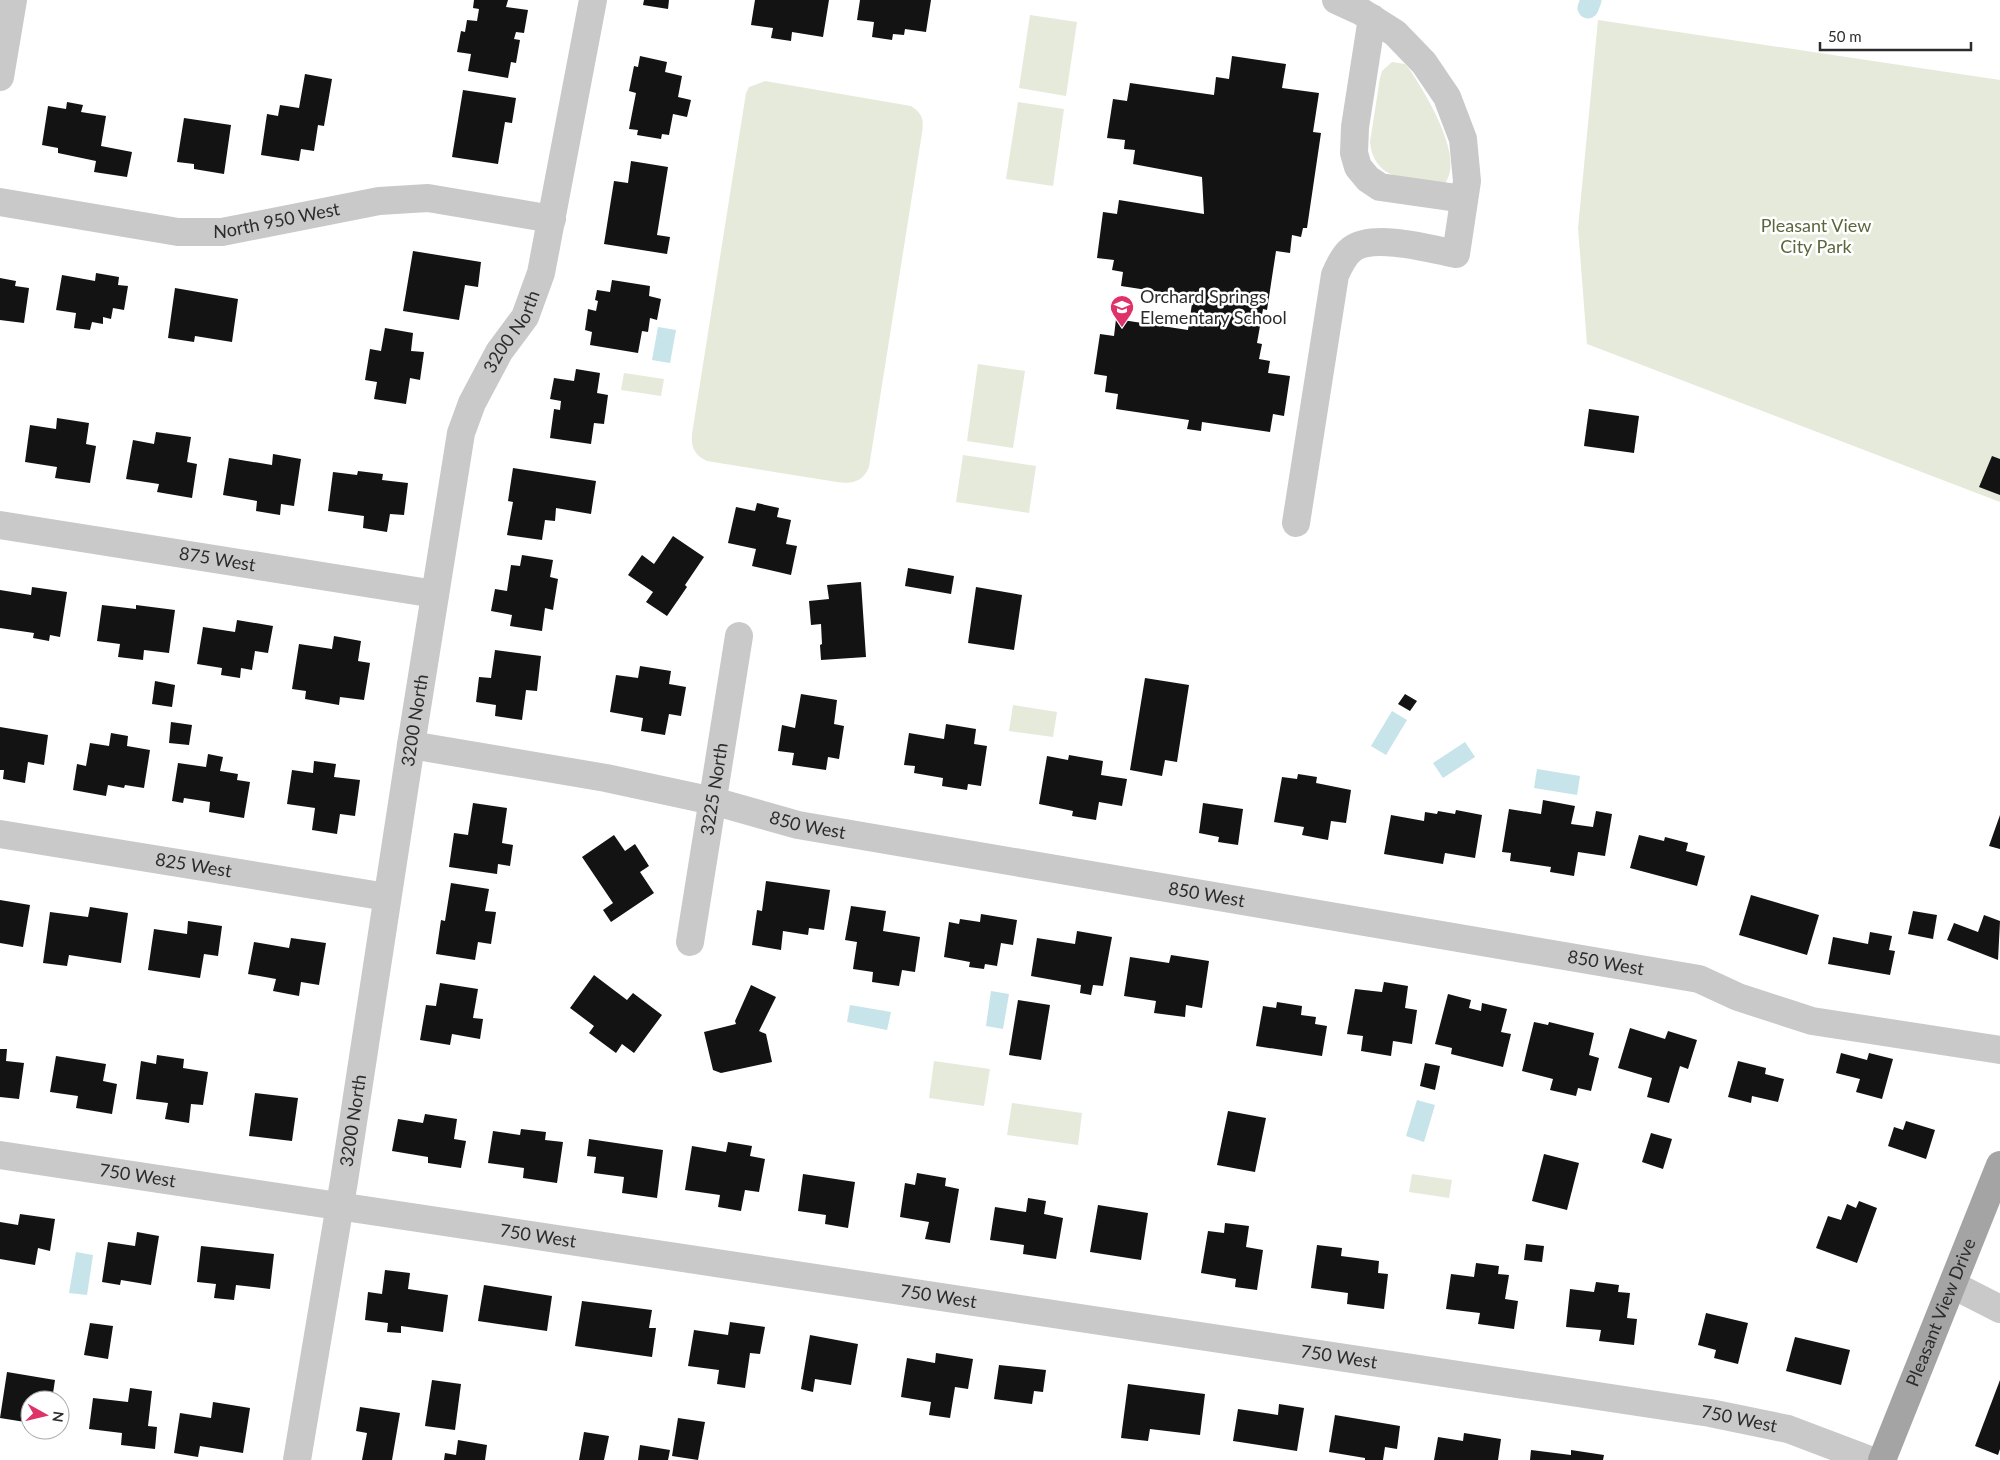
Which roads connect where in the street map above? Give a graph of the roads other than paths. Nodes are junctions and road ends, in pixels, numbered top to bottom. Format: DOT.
graph roads {
  1 [pos="13,0"];
  2 [pos="593,0"];
  3 [pos="1336,0"];
  4 [pos="1372,18"];
  5 [pos="0,77"];
  6 [pos="1464,199"];
  7 [pos="0,202"];
  8 [pos="552,219"];
  9 [pos="1296,523"];
  10 [pos="0,525"];
  11 [pos="435,594"];
  12 [pos="739,636"];
  13 [pos="410,745"];
  14 [pos="713,801"];
  15 [pos="0,834"];
  16 [pos="387,897"];
  17 [pos="690,942"];
  18 [pos="2000,1050"];
  19 [pos="0,1155"];
  20 [pos="2000,1165"];
  21 [pos="340,1206"];
  22 [pos="1953,1286"];
  23 [pos="2000,1310"];
  24 [pos="297,1460"];
  25 [pos="1870,1460"];
  26 [pos="1882,1460"];
  1 -- 5 [label="street"];
  2 -- 8 [label="street, 3200 North"];
  3 -- 4 [label="street"];
  4 -- 6 [label="street"];
  4 -- 6 [label="street"];
  6 -- 9 [label="street"];
  7 -- 8 [label="street, North 950 West"];
  8 -- 11 [label="street, 3200 North"];
  10 -- 11 [label="street, 875 West"];
  11 -- 13 [label="street, 3200 North"];
  12 -- 14 [label="street, 3225 North"];
  13 -- 14 [label="street, 850 West"];
  13 -- 16 [label="street, 3200 North"];
  14 -- 17 [label="street, 3225 North"];
  14 -- 18 [label="street, 850 West"];
  15 -- 16 [label="street, 825 West"];
  16 -- 21 [label="street, 3200 North"];
  19 -- 21 [label="street, 750 West"];
  20 -- 22 [label="main road, Pleasant View Drive"];
  21 -- 24 [label="street, 3200 North"];
  21 -- 25 [label="street, 750 West"];
  22 -- 23 [label="street"];
  22 -- 26 [label="main road, Pleasant View Drive"];
}
